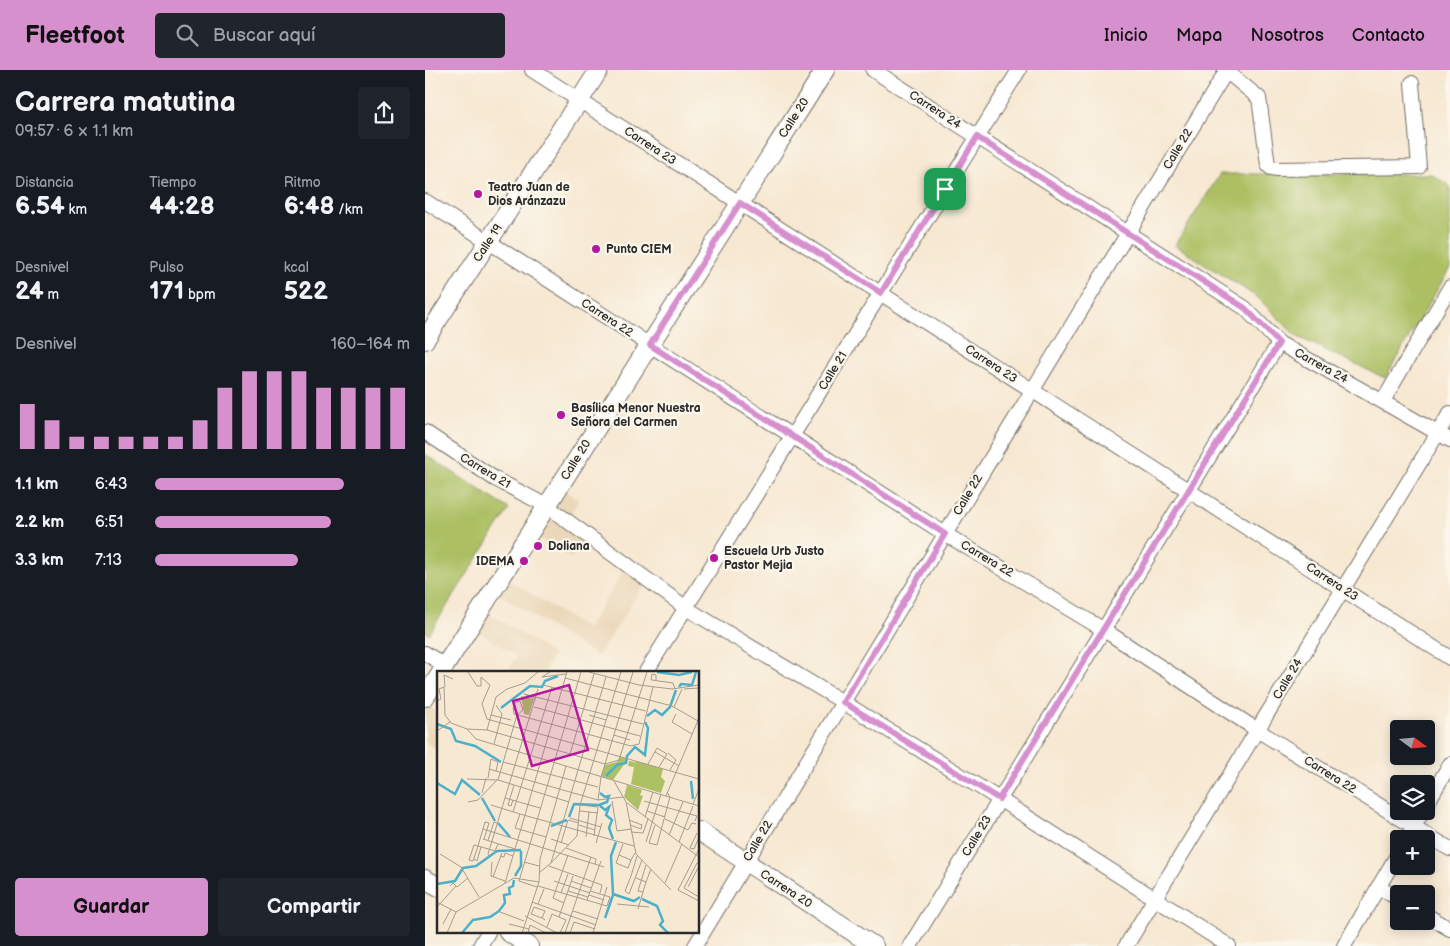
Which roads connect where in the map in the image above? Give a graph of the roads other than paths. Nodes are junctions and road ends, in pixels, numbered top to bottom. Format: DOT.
graph roads {
  1 [pos="532,70"];
  2 [pos="599,70"];
  3 [pos="825,70"];
  4 [pos="873,70"];
  5 [pos="1019,70"];
  6 [pos="1226,70"];
  7 [pos="1412,83"];
  8 [pos="579,100"];
  9 [pos="977,137"];
  10 [pos="425,201"];
  11 [pos="740,203"];
  12 [pos="1127,233"];
  13 [pos="489,242"];
  14 [pos="1450,287"];
  15 [pos="881,293"];
  16 [pos="425,340"];
  17 [pos="1279,343"];
  18 [pos="650,345"];
  19 [pos="1032,390"];
  20 [pos="1383,401"];
  21 [pos="1450,413"];
  22 [pos="425,432"];
  23 [pos="1438,432"];
  24 [pos="792,436"];
  25 [pos="1450,440"];
  26 [pos="1189,490"];
  27 [pos="547,506"];
  28 [pos="945,534"];
  29 [pos="1342,589"];
  30 [pos="686,608"];
  31 [pos="1104,630"];
  32 [pos="425,653"];
  33 [pos="1450,658"];
  34 [pos="445,671"];
  35 [pos="647,671"];
  36 [pos="437,681"];
  37 [pos="425,697"];
  38 [pos="843,702"];
  39 [pos="1257,730"];
  40 [pos="1450,764"];
  41 [pos="1435,790"];
  42 [pos="999,799"];
  43 [pos="1406,830"];
  44 [pos="700,832"];
  45 [pos="1435,843"];
  46 [pos="1450,849"];
  47 [pos="745,862"];
  48 [pos="1390,868"];
  49 [pos="425,879"];
  50 [pos="437,887"];
  51 [pos="1379,887"];
  52 [pos="1390,894"];
  53 [pos="1154,899"];
  54 [pos="1435,920"];
  55 [pos="1450,929"];
  56 [pos="488,934"];
  57 [pos="511,934"];
  58 [pos="1347,945"];
  59 [pos="480,946"];
  60 [pos="529,946"];
  61 [pos="695,946"];
  62 [pos="874,946"];
  63 [pos="910,946"];
  64 [pos="1126,946"];
  65 [pos="1229,946"];
  1 -- 8 [label="street, Carrera 23"];
  2 -- 8 [label="main road, Calle 19"];
  3 -- 11 [label="main road, Calle 20"];
  4 -- 9 [label="street, Carrera 24"];
  5 -- 9 [label="street, Calle 21"];
  6 -- 7 [label="street"];
  6 -- 12 [label="street, Calle 22"];
  8 -- 11 [label="street, Carrera 23"];
  8 -- 13 [label="main road, Calle 19"];
  9 -- 12 [label="street, Carrera 24"];
  9 -- 15 [label="street, Calle 21"];
  10 -- 13 [label="street, Carrera 22"];
  11 -- 15 [label="street, Carrera 23"];
  11 -- 18 [label="main road, Calle 20"];
  12 -- 17 [label="street, Carrera 24"];
  12 -- 19 [label="street, Calle 22"];
  13 -- 16 [label="main road, Calle 19"];
  13 -- 18 [label="street, Carrera 22"];
  14 -- 20 [label="street"];
  15 -- 19 [label="street, Carrera 23"];
  15 -- 24 [label="street, Calle 21"];
  17 -- 20 [label="street, Carrera 24"];
  17 -- 26 [label="street, Calle 23"];
  18 -- 24 [label="street, Carrera 22"];
  18 -- 27 [label="main road, Calle 20"];
  19 -- 26 [label="street, Carrera 23"];
  19 -- 28 [label="street, Calle 22"];
  20 -- 23 [label="street, Carrera 24"];
  21 -- 23 [label="street, Calle 24"];
  22 -- 27 [label="street, Carrera 21"];
  23 -- 25 [label="street, Carrera 24"];
  23 -- 29 [label="street, Calle 24"];
  24 -- 28 [label="street, Carrera 22"];
  24 -- 30 [label="street, Calle 21"];
  26 -- 29 [label="street, Carrera 23"];
  26 -- 31 [label="street, Calle 23"];
  27 -- 30 [label="street, Carrera 21"];
  27 -- 34 [label="main road, Calle 20"];
  28 -- 31 [label="street, Carrera 22"];
  28 -- 38 [label="street, Calle 22"];
  29 -- 33 [label="street, Carrera 23"];
  29 -- 39 [label="street, Calle 24"];
  30 -- 35 [label="street, Calle 21"];
  30 -- 38 [label="street, Carrera 21"];
  31 -- 39 [label="street, Carrera 22"];
  31 -- 42 [label="street, Calle 23"];
  32 -- 34 [label="street"];
  36 -- 37 [label="main road, Calle 20"];
  38 -- 42 [label="street, Carrera 21"];
  38 -- 47 [label="street, Calle 22"];
  39 -- 43 [label="street, Carrera 22"];
  39 -- 53 [label="street, Calle 24"];
  40 -- 41 [label="street"];
  42 -- 53 [label="street, Carrera 21"];
  42 -- 63 [label="street, Calle 23"];
  44 -- 47 [label="main road, Carrera 20"];
  45 -- 46 [label="street, Carrera 22"];
  47 -- 61 [label="street, Calle 22"];
  47 -- 62 [label="main road, Carrera 20"];
  48 -- 51 [label="street"];
  49 -- 50 [label="main road"];
  51 -- 52 [label="street"];
  51 -- 58 [label="street"];
  53 -- 64 [label="street, Calle 24"];
  53 -- 65 [label="street, Carrera 21"];
  54 -- 55 [label="street"];
  56 -- 59 [label="street"];
  57 -- 60 [label="main road"];
}
